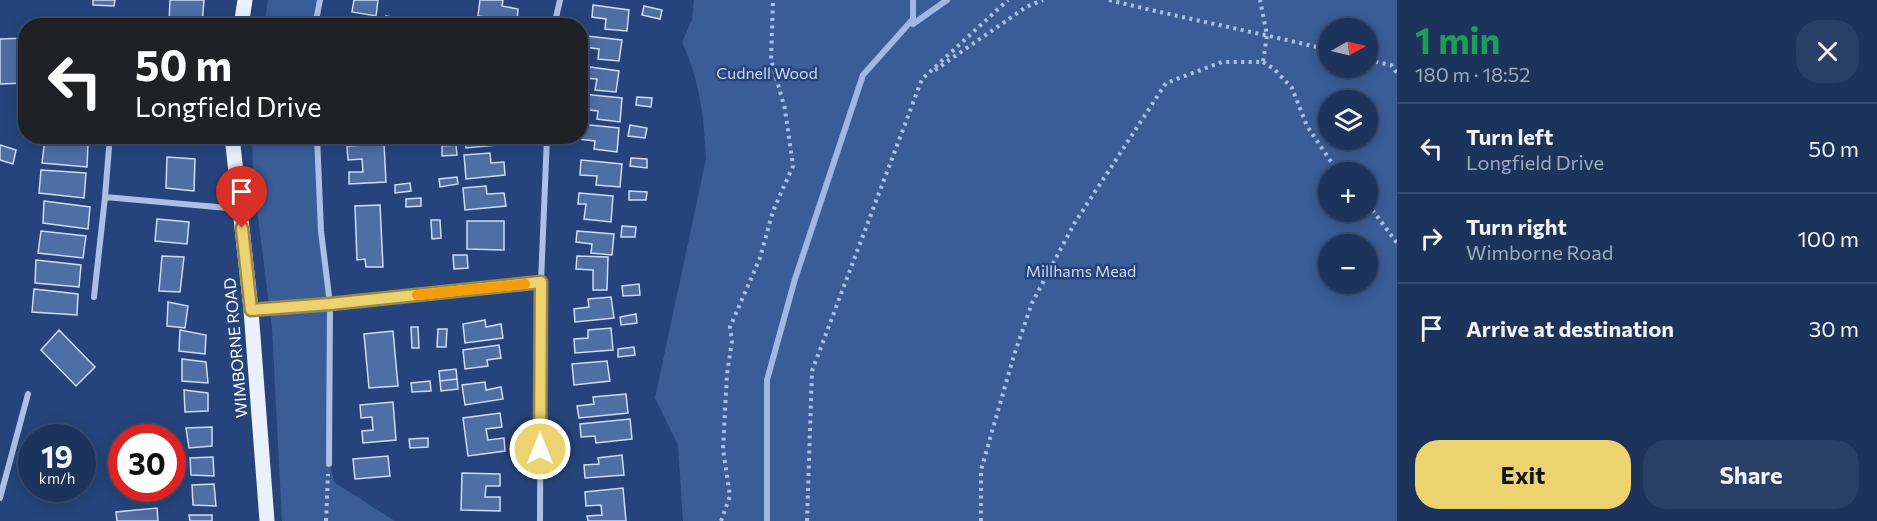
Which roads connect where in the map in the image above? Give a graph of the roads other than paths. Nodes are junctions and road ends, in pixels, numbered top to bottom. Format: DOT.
graph roads {
  1 [pos="246,0"];
  2 [pos="320,0"];
  3 [pos="560,0"];
  4 [pos="243,18"];
  5 [pos="317,18"];
  6 [pos="556,18"];
  7 [pos="233,144"];
  8 [pos="317,144"];
  9 [pos="547,144"];
  10 [pos="109,148"];
  11 [pos="105,197"];
  12 [pos="240,210"];
  13 [pos="541,282"];
  14 [pos="94,297"];
  15 [pos="330,304"];
  16 [pos="251,310"];
  17 [pos="27,394"];
  18 [pos="329,464"];
  19 [pos="0,498"];
  20 [pos="267,521"];
  21 [pos="540,521"];
  1 -- 4 [label="main road"];
  2 -- 5 [label="street"];
  3 -- 6 [label="street"];
  7 -- 12 [label="main road, WIMBORNE ROAD"];
  8 -- 15 [label="street"];
  9 -- 13 [label="street"];
  10 -- 11 [label="street"];
  11 -- 12 [label="street"];
  11 -- 14 [label="street"];
  12 -- 16 [label="main road, WIMBORNE ROAD"];
  13 -- 15 [label="street"];
  13 -- 21 [label="street"];
  15 -- 16 [label="street"];
  15 -- 18 [label="street"];
  16 -- 20 [label="main road, WIMBORNE ROAD"];
  17 -- 19 [label="street"];
}
